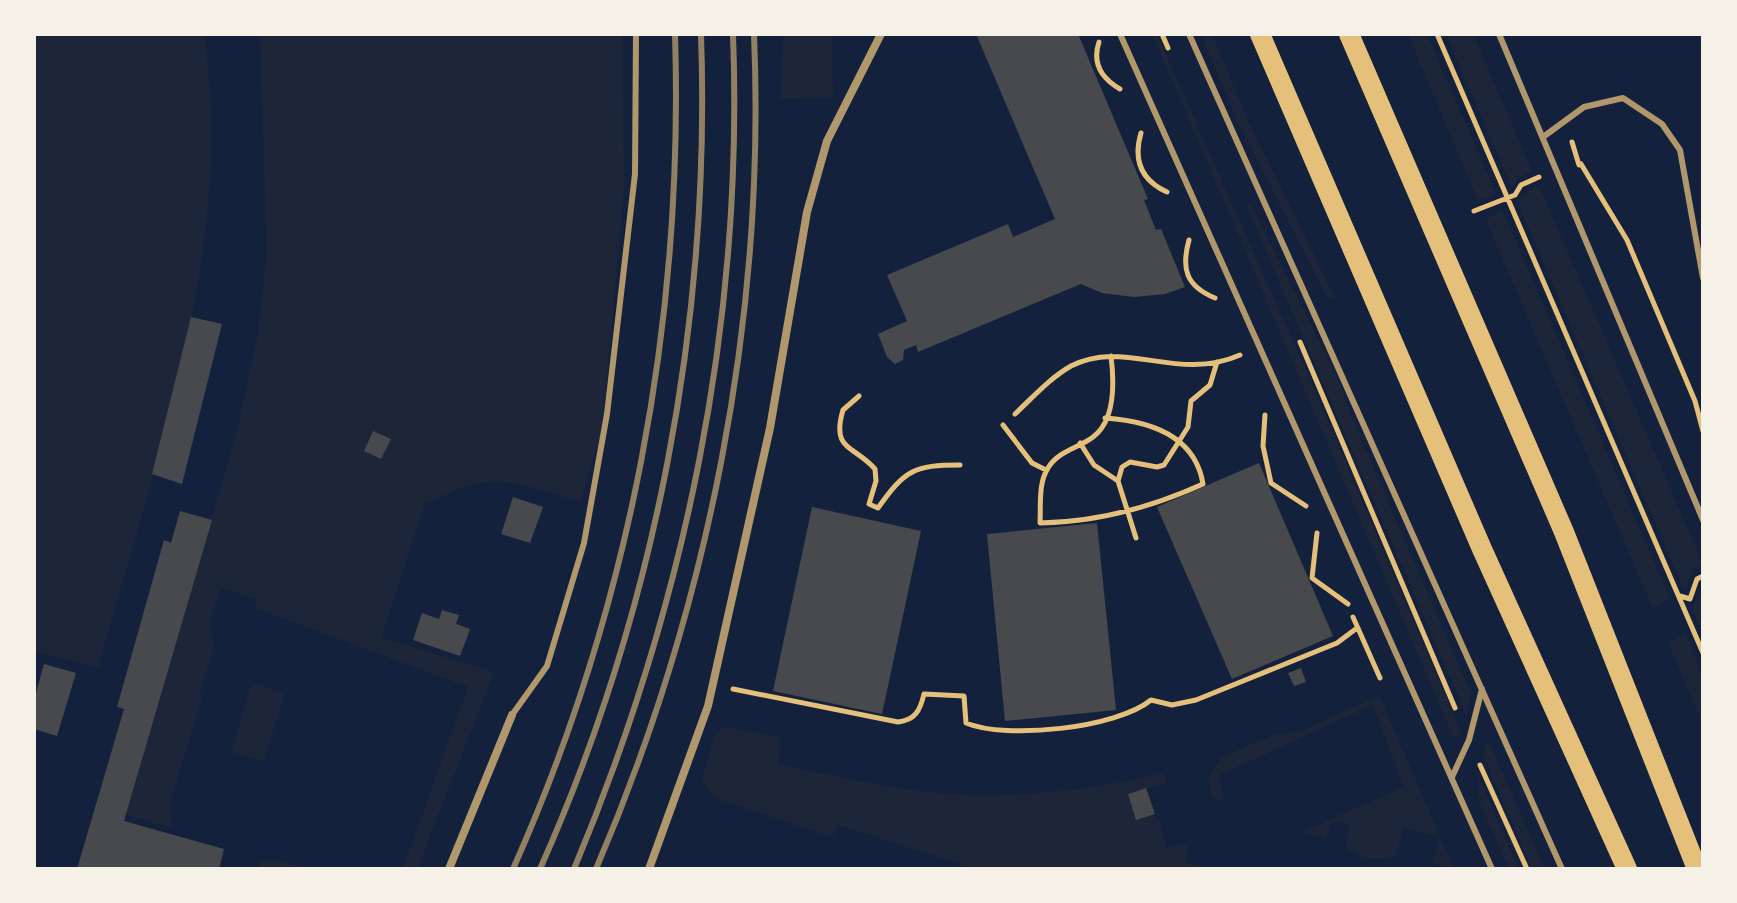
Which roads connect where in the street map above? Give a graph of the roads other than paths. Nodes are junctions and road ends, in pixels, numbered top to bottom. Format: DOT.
graph roads {
  1 [pos="636,34"];
  2 [pos="881,34"];
  3 [pos="1120,34"];
  4 [pos="1189,34"];
  5 [pos="1260,34"];
  6 [pos="1349,34"];
  7 [pos="1501,35"];
  8 [pos="1543,137"];
  9 [pos="1703,278"];
  10 [pos="1702,516"];
  11 [pos="1482,689"];
  12 [pos="512,715"];
  13 [pos="1452,777"];
  14 [pos="449,869"];
  15 [pos="649,869"];
  16 [pos="1492,869"];
  17 [pos="1562,869"];
  18 [pos="1627,869"];
  19 [pos="1697,869"];
  1 -- 12 [label="lane"];
  2 -- 15 [label="street"];
  3 -- 13 [label="lane"];
  4 -- 11 [label="lane"];
  5 -- 18 [label="main road"];
  6 -- 19 [label="main road"];
  7 -- 8 [label="lane"];
  8 -- 9 [label="lane"];
  8 -- 10 [label="lane"];
  11 -- 13 [label="lane"];
  11 -- 17 [label="lane"];
  12 -- 14 [label="street"];
  13 -- 16 [label="lane"];
}
